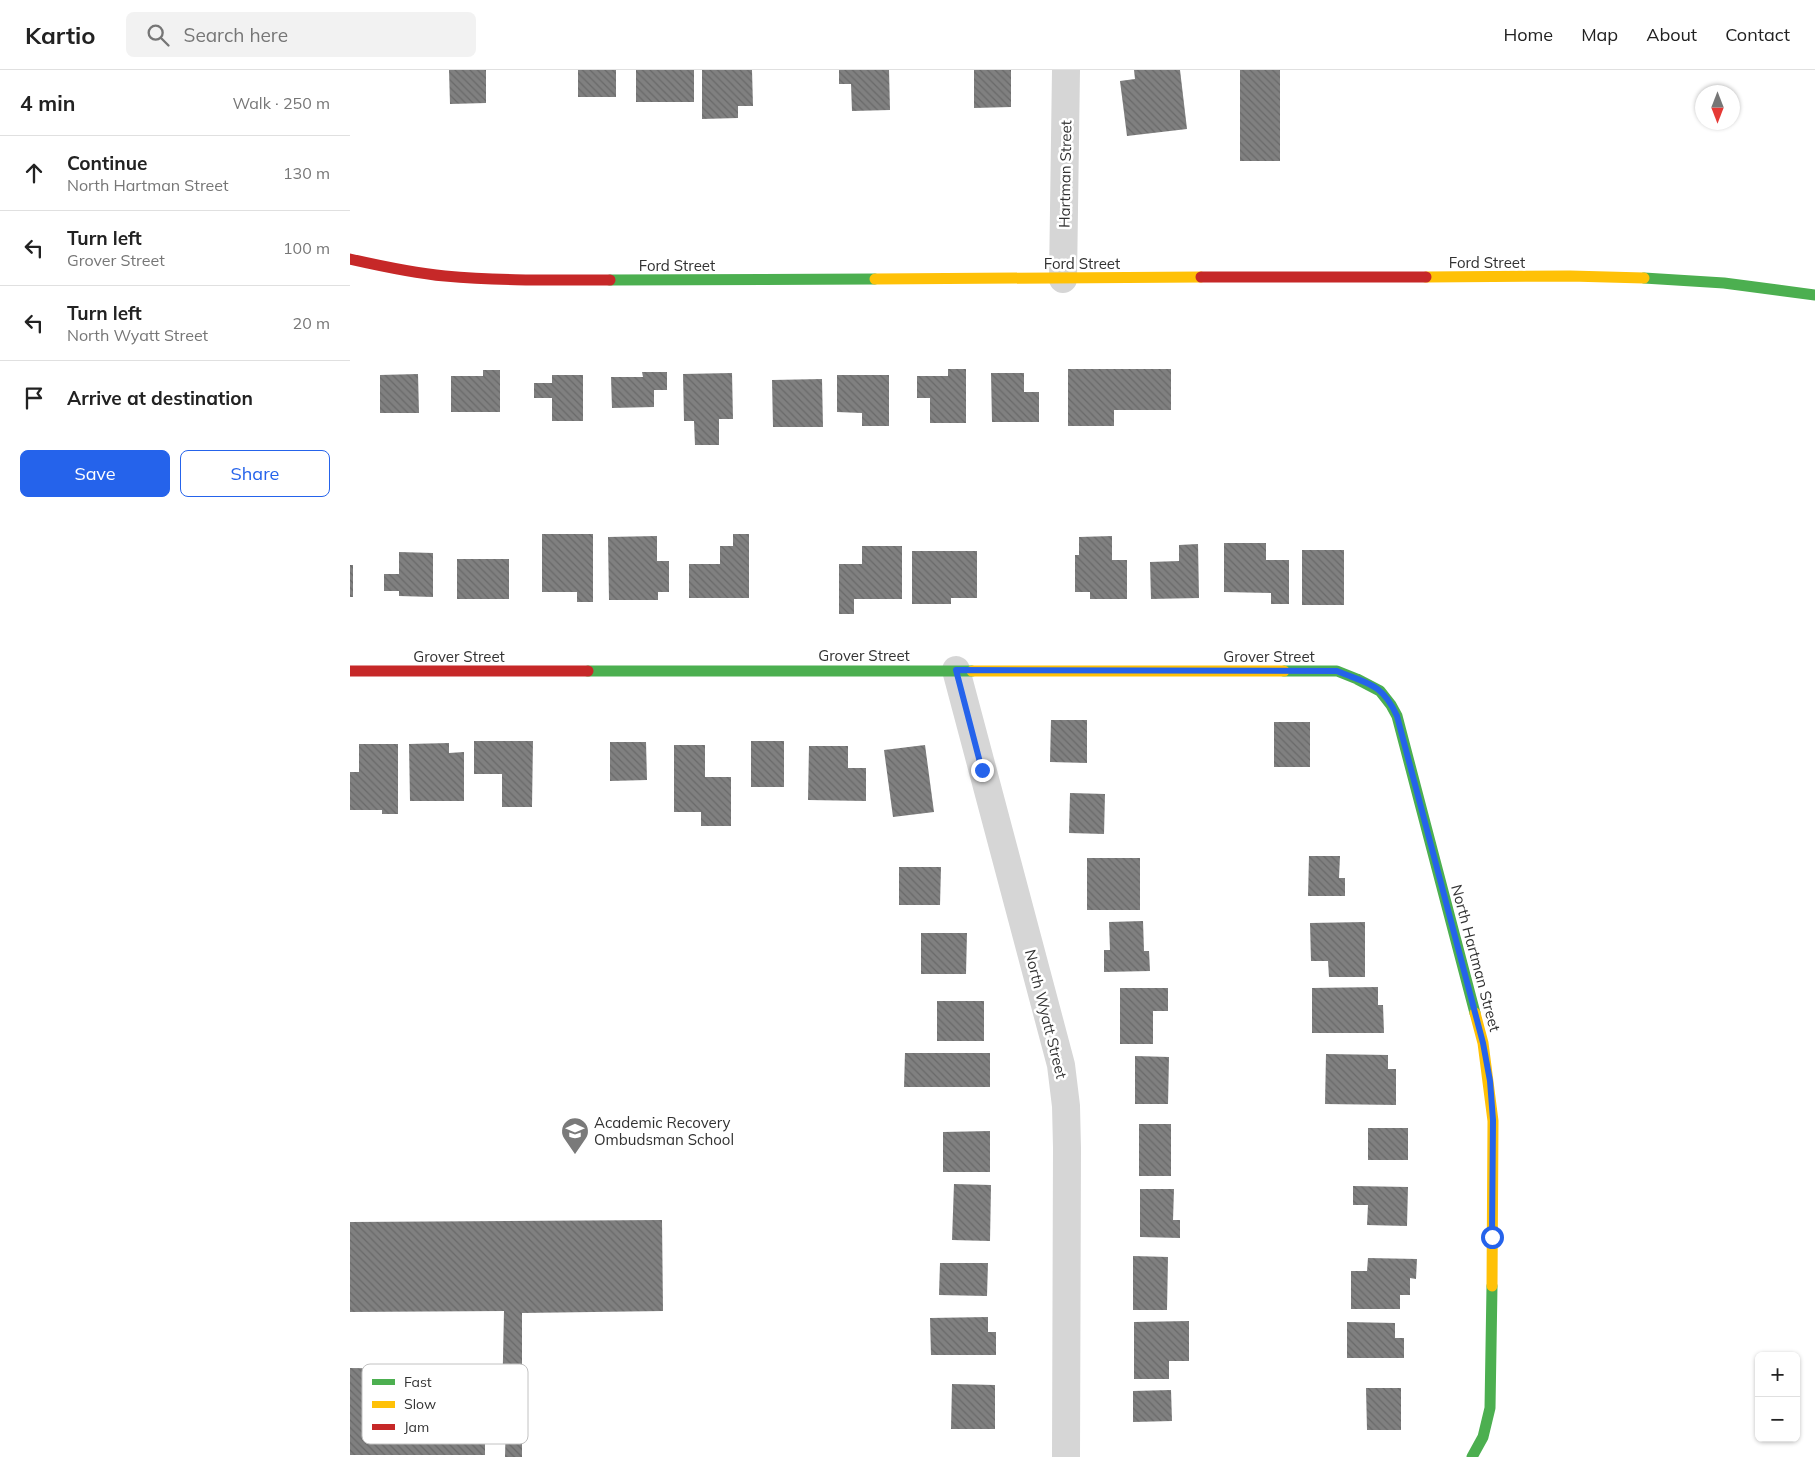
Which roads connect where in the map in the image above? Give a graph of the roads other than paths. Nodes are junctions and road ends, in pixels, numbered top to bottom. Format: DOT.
graph roads {
  1 [pos="1066,70"];
  2 [pos="350,259"];
  3 [pos="1063,278"];
  4 [pos="1815,295"];
  5 [pos="956,670"];
  6 [pos="350,671"];
  7 [pos="1376,686"];
  8 [pos="1066,1457"];
  9 [pos="1472,1457"];
  1 -- 3 [label="street, Hartman Street"];
  2 -- 3 [label="street, Ford Street"];
  3 -- 4 [label="street, Ford Street"];
  5 -- 6 [label="street, Grover Street"];
  5 -- 7 [label="street, Grover Street"];
  5 -- 8 [label="street, North Wyatt Street"];
  7 -- 9 [label="street, North Hartman Street"];
}
